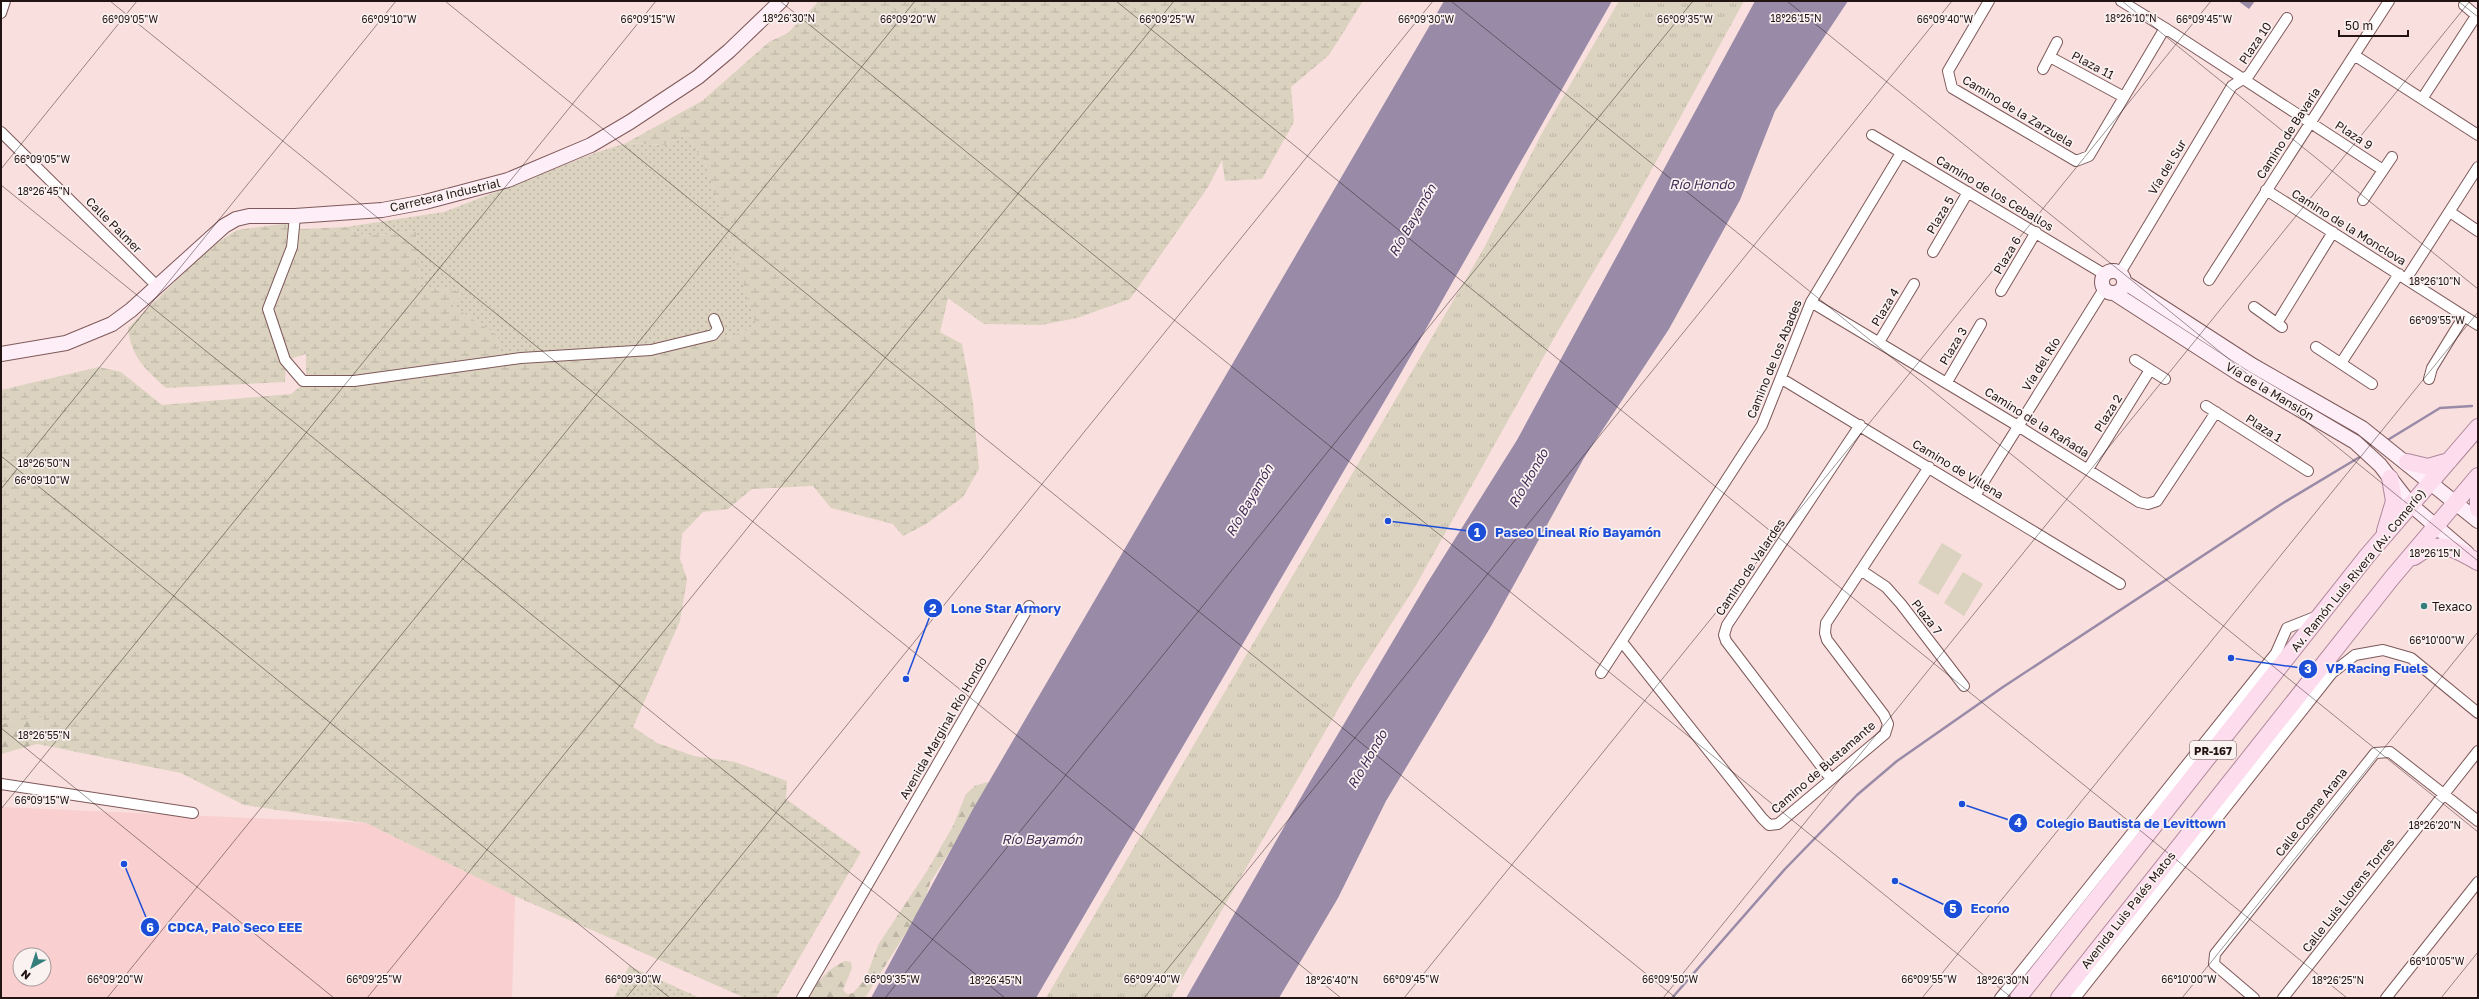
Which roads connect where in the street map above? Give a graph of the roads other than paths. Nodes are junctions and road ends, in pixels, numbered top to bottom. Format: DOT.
graph roads {
  1 [pos="5,1"];
  2 [pos="781,1"];
  3 [pos="1989,1"];
  4 [pos="2121,1"];
  5 [pos="2389,1"];
  6 [pos="2464,5"];
  7 [pos="1,13"];
  8 [pos="2477,16"];
  9 [pos="2287,18"];
  10 [pos="2165,28"];
  11 [pos="2057,42"];
  12 [pos="2354,55"];
  13 [pos="2050,56"];
  14 [pos="2043,69"];
  15 [pos="2241,79"];
  16 [pos="2124,97"];
  17 [pos="2422,99"];
  18 [pos="2311,123"];
  19 [pos="1,132"];
  20 [pos="2478,135"];
  21 [pos="1872,136"];
  22 [pos="1902,153"];
  23 [pos="2392,157"];
  24 [pos="2478,167"];
  25 [pos="2383,170"];
  26 [pos="2266,190"];
  27 [pos="1968,192"];
  28 [pos="2363,200"];
  29 [pos="2450,212"];
  30 [pos="294,216"];
  31 [pos="2478,231"];
  32 [pos="2036,232"];
  33 [pos="2332,232"];
  34 [pos="1933,252"];
  35 [pos="2104,274"];
  36 [pos="2402,277"];
  37 [pos="2122,278"];
  38 [pos="2209,280"];
  39 [pos="1914,284"];
  40 [pos="157,286"];
  41 [pos="2001,291"];
  42 [pos="2109,291"];
  43 [pos="1811,302"];
  44 [pos="2254,307"];
  45 [pos="2464,316"];
  46 [pos="714,319"];
  47 [pos="1981,324"];
  48 [pos="2478,325"];
  49 [pos="1879,342"];
  50 [pos="2316,347"];
  51 [pos="1,354"];
  52 [pos="2136,360"];
  53 [pos="2341,363"];
  54 [pos="2150,370"];
  55 [pos="1782,379"];
  56 [pos="2165,379"];
  57 [pos="2429,379"];
  58 [pos="1947,382"];
  59 [pos="2372,384"];
  60 [pos="2206,406"];
  61 [pos="2216,412"];
  62 [pos="1860,425"];
  63 [pos="2018,426"];
  64 [pos="2478,427"];
  65 [pos="2449,461"];
  66 [pos="2407,462"];
  67 [pos="1929,466"];
  68 [pos="2088,469"];
  69 [pos="2308,471"];
  70 [pos="2478,476"];
  71 [pos="2390,478"];
  72 [pos="2431,481"];
  73 [pos="2478,490"];
  74 [pos="1976,494"];
  75 [pos="2456,502"];
  76 [pos="2411,505"];
  77 [pos="2478,509"];
  78 [pos="2478,521"];
  79 [pos="2436,526"];
  80 [pos="2380,541"];
  81 [pos="2478,562"];
  82 [pos="2400,568"];
  83 [pos="1862,571"];
  84 [pos="2120,584"];
  85 [pos="1029,606"];
  86 [pos="2322,613"];
  87 [pos="1622,642"];
  88 [pos="1601,673"];
  89 [pos="1964,686"];
  90 [pos="2478,714"];
  91 [pos="2478,751"];
  92 [pos="1831,779"];
  93 [pos="1,784"];
  94 [pos="2444,794"];
  95 [pos="193,813"];
  96 [pos="2478,822"];
  97 [pos="2478,882"];
  98 [pos="802,998"];
  99 [pos="2000,998"];
  100 [pos="2018,998"];
  101 [pos="2059,998"];
  102 [pos="2074,998"];
  103 [pos="2254,998"];
  104 [pos="2283,998"];
  105 [pos="2386,998"];
  1 -- 7 [label="street"];
  2 -- 30 [label="street, Carretera Industrial"];
  3 -- 16 [label="street, Camino de la Zarzuela"];
  4 -- 10 [label="street"];
  5 -- 12 [label="street, Camino de Bavaria"];
  6 -- 8 [label="street"];
  8 -- 17 [label="street"];
  9 -- 15 [label="street, Plaza 10"];
  10 -- 15 [label="street"];
  10 -- 16 [label="street, Camino de la Zarzuela"];
  11 -- 13 [label="street"];
  12 -- 17 [label="street"];
  12 -- 18 [label="street, Camino de Bavaria"];
  13 -- 14 [label="street"];
  13 -- 16 [label="street, Plaza 11"];
  15 -- 18 [label="street"];
  15 -- 37 [label="street, Vía del Sur"];
  17 -- 20 [label="street"];
  18 -- 25 [label="street, Plaza 9"];
  18 -- 26 [label="street, Camino de Bavaria"];
  19 -- 40 [label="street, Calle Palmer"];
  21 -- 22 [label="street, Camino de los Ceballos"];
  22 -- 27 [label="street, Camino de los Ceballos"];
  22 -- 43 [label="street, Camino de los Abades"];
  23 -- 25 [label="street"];
  24 -- 29 [label="street"];
  25 -- 28 [label="street"];
  26 -- 33 [label="street, Camino de la Monclova"];
  26 -- 38 [label="street, Camino de Bavaria"];
  27 -- 32 [label="street, Camino de los Ceballos"];
  27 -- 34 [label="street, Plaza 5"];
  29 -- 31 [label="street"];
  29 -- 36 [label="street"];
  30 -- 40 [label="street, Carretera Industrial"];
  30 -- 46 [label="street"];
  32 -- 35 [label="street, Camino de los Ceballos"];
  32 -- 41 [label="street, Plaza 6"];
  33 -- 36 [label="street, Camino de la Monclova"];
  33 -- 44 [label="street"];
  35 -- 37 [label="street"];
  35 -- 42 [label="street"];
  36 -- 45 [label="street, Camino de la Monclova"];
  36 -- 53 [label="street"];
  37 -- 42 [label="street"];
  37 -- 66 [label="street, Vía de la Mansión"];
  39 -- 49 [label="street, Plaza 4"];
  40 -- 51 [label="street, Carretera Industrial"];
  42 -- 63 [label="street, Vía del Río"];
  42 -- 71 [label="street, Vía de la Mansión"];
  43 -- 49 [label="street, Camino de la Rañada"];
  43 -- 55 [label="street, Camino de los Abades"];
  45 -- 48 [label="street, Camino de la Monclova"];
  45 -- 57 [label="street"];
  47 -- 58 [label="street, Plaza 3"];
  49 -- 58 [label="street, Camino de la Rañada"];
  50 -- 53 [label="street"];
  52 -- 54 [label="street"];
  53 -- 59 [label="street"];
  54 -- 56 [label="street"];
  54 -- 68 [label="street, Plaza 2"];
  55 -- 62 [label="street, Camino de Villena"];
  55 -- 87 [label="street, Camino de los Abades"];
  58 -- 63 [label="street, Camino de la Rañada"];
  60 -- 61 [label="street, Plaza 1"];
  61 -- 68 [label="street, Camino de la Rañada"];
  61 -- 69 [label="street, Plaza 1"];
  62 -- 67 [label="street, Camino de Villena"];
  62 -- 92 [label="street, Camino de Valardes"];
  63 -- 68 [label="street, Camino de la Rañada"];
  63 -- 74 [label="street, Vía del Río"];
  64 -- 65 [label="main road, Av. Ramón Luis Rivera (Av. Comerío) / PR-167"];
  65 -- 66 [label="main road"];
  65 -- 72 [label="main road, Av. Ramón Luis Rivera (Av. Comerío) / PR-167"];
  66 -- 72 [label="street, Vía de la Mansión"];
  67 -- 74 [label="street, Camino de Villena"];
  67 -- 83 [label="street, Camino de Bustamante"];
  70 -- 75 [label="main road, PR-167"];
  71 -- 76 [label="street, Vía de la Mansión"];
  71 -- 80 [label="main road"];
  72 -- 75 [label="street, Vía de la Mansión"];
  72 -- 76 [label="main road, Av. Ramón Luis Rivera (Av. Comerío) / PR-167"];
  73 -- 77 [label="main road"];
  74 -- 84 [label="street, Camino de Villena"];
  75 -- 78 [label="street, Vía de la Mansión"];
  75 -- 79 [label="main road, PR-167"];
  76 -- 79 [label="street, Vía de la Mansión"];
  76 -- 80 [label="main road, Av. Ramón Luis Rivera (Av. Comerío) / PR-167"];
  79 -- 81 [label="street, Vía de la Mansión"];
  79 -- 82 [label="main road, PR-167"];
  80 -- 86 [label="main road, Av. Ramón Luis Rivera (Av. Comerío) / PR-167"];
  81 -- 82 [label="main road"];
  82 -- 101 [label="main road, PR-167"];
  83 -- 89 [label="street, Plaza 7"];
  83 -- 92 [label="street, Camino de Bustamante"];
  85 -- 98 [label="street, Avenida Marginal Río Hondo"];
  86 -- 99 [label="street"];
  86 -- 100 [label="main road, Av. Ramón Luis Rivera (Av. Comerío) / PR-167"];
  87 -- 88 [label="street, Camino de los Abades"];
  87 -- 92 [label="street, Camino de Bustamante"];
  90 -- 102 [label="street, Avenida Luis Palés Matos"];
  91 -- 94 [label="street, Calle Luis Llorens Torres"];
  93 -- 95 [label="street"];
  94 -- 96 [label="street"];
  94 -- 103 [label="street, Calle Cosme Arana"];
  94 -- 104 [label="street, Calle Luis Llorens Torres"];
  97 -- 105 [label="street"];
}
